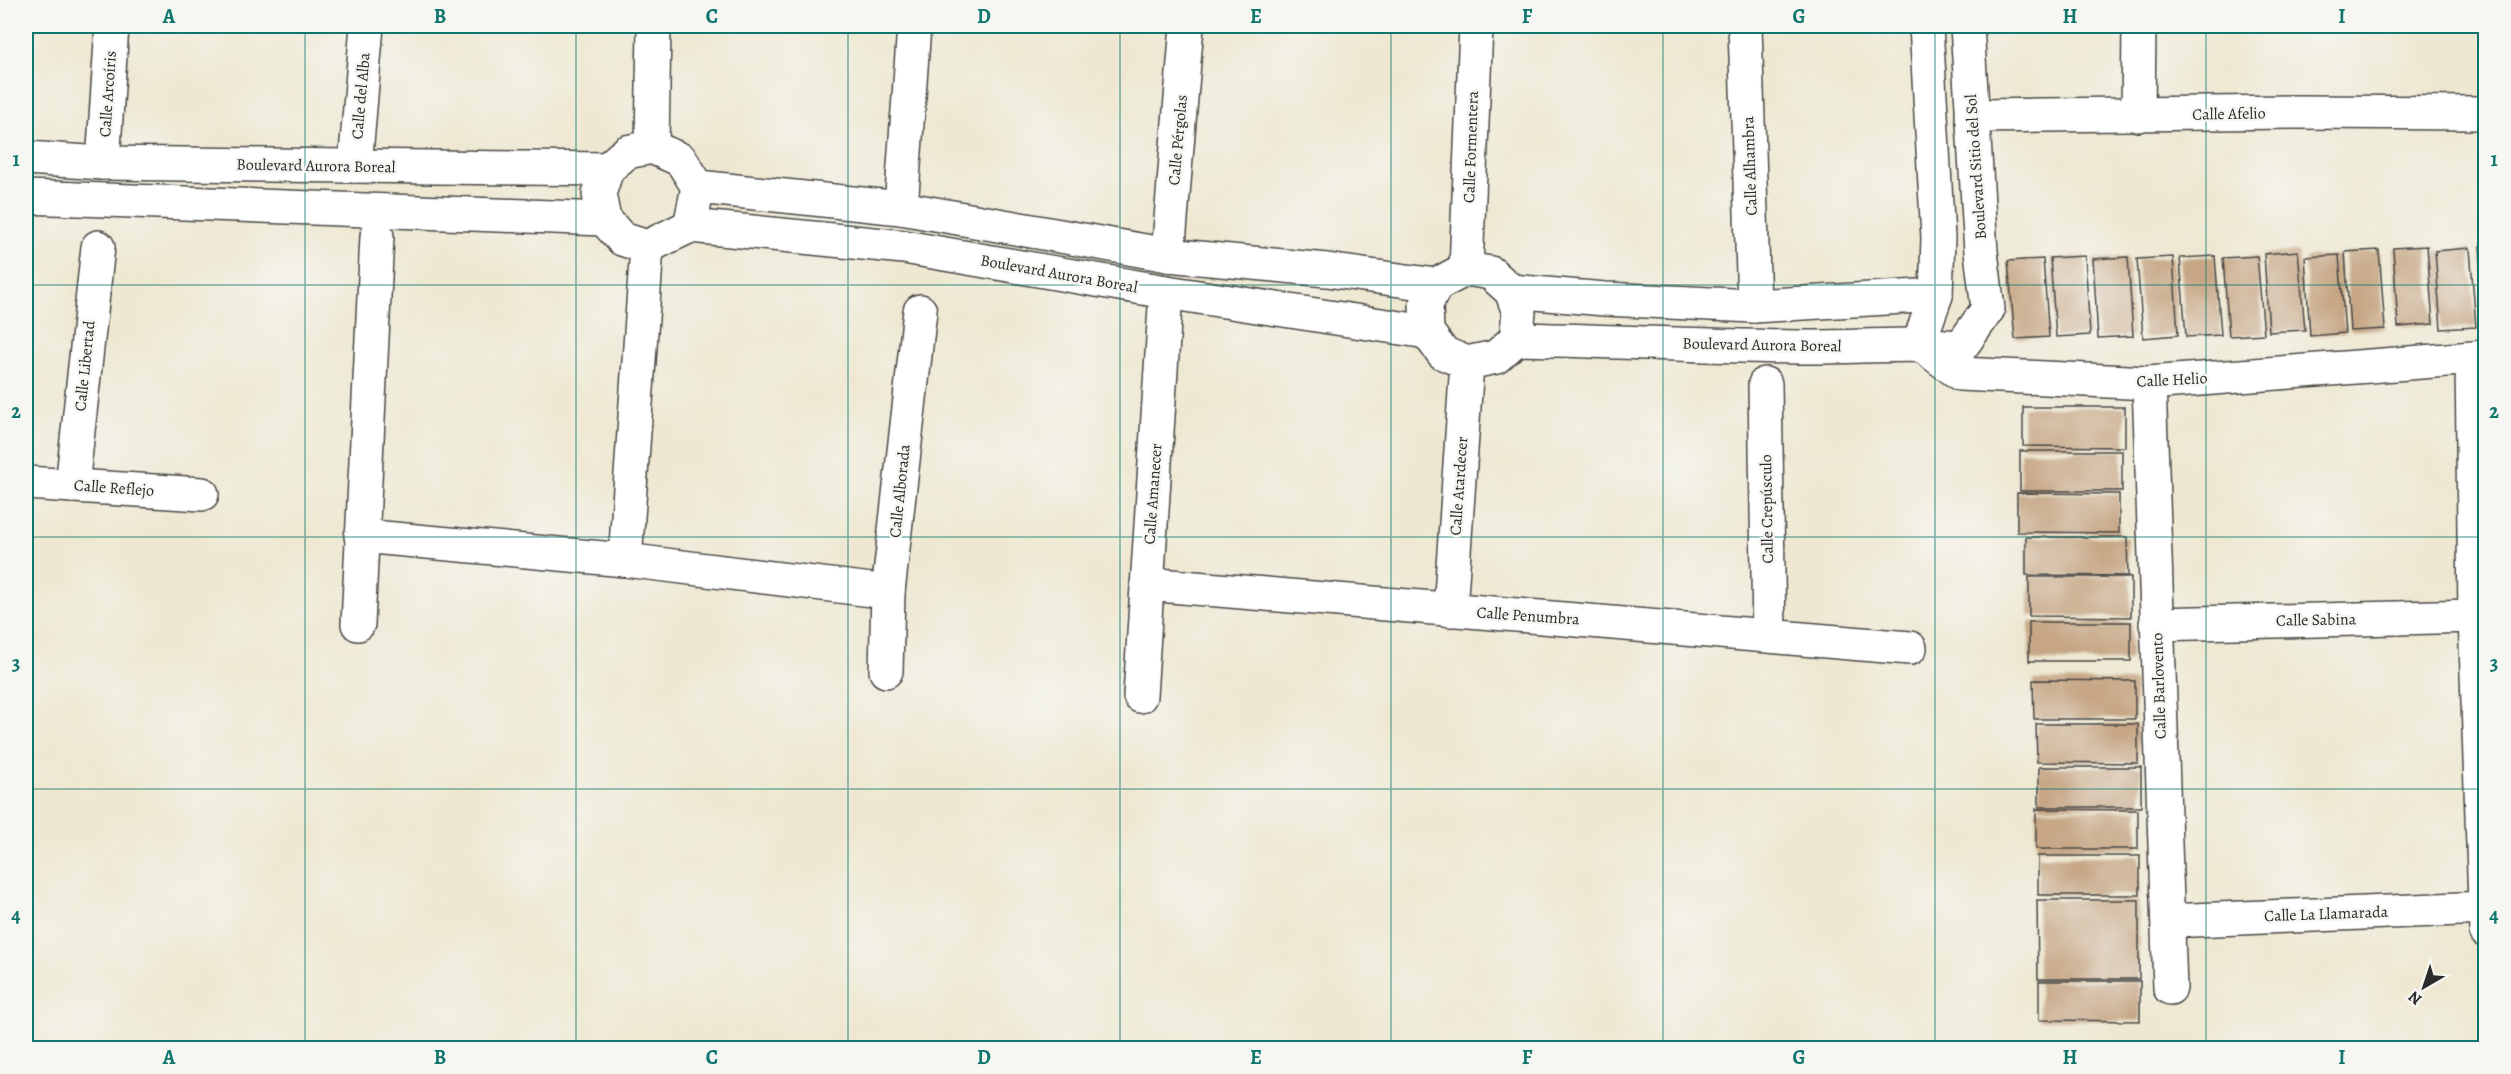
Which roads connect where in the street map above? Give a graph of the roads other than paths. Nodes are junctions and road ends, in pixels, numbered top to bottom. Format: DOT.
graph roads {
  1 [pos="112,26"];
  2 [pos="368,26"];
  3 [pos="654,26"];
  4 [pos="914,26"];
  5 [pos="1187,26"];
  6 [pos="1476,26"];
  7 [pos="1745,26"];
  8 [pos="1926,26"];
  9 [pos="1967,26"];
  10 [pos="2139,26"];
  11 [pos="2486,113"];
  12 [pos="2138,115"];
  13 [pos="1972,116"];
  14 [pos="651,147"];
  15 [pos="26,158"];
  16 [pos="103,163"];
  17 [pos="355,166"];
  18 [pos="607,169"];
  19 [pos="698,187"];
  20 [pos="26,196"];
  21 [pos="901,208"];
  22 [pos="604,219"];
  23 [pos="690,226"];
  24 [pos="377,236"];
  25 [pos="648,246"];
  26 [pos="98,247"];
  27 [pos="1168,255"];
  28 [pos="1466,269"];
  29 [pos="1436,285"];
  30 [pos="1511,291"];
  31 [pos="1166,292"];
  32 [pos="1936,295"];
  33 [pos="1754,306"];
  34 [pos="1988,309"];
  35 [pos="920,311"];
  36 [pos="1428,332"];
  37 [pos="1516,339"];
  38 [pos="1919,343"];
  39 [pos="2479,358"];
  40 [pos="1467,363"];
  41 [pos="2149,383"];
  42 [pos="1765,384"];
  43 [pos="26,483"];
  44 [pos="72,486"];
  45 [pos="202,494"];
  46 [pos="361,536"];
  47 [pos="625,560"];
  48 [pos="1147,584"];
  49 [pos="888,592"];
  50 [pos="1450,610"];
  51 [pos="2475,616"];
  52 [pos="358,624"];
  53 [pos="2156,624"];
  54 [pos="1770,635"];
  55 [pos="1910,648"];
  56 [pos="886,671"];
  57 [pos="1140,696"];
  58 [pos="2485,908"];
  59 [pos="2168,921"];
  60 [pos="2486,931"];
  61 [pos="2170,988"];
  1 -- 16 [label="street, Calle Arcoíris"];
  2 -- 17 [label="street, Calle del Alba"];
  3 -- 14 [label="street"];
  4 -- 21 [label="street"];
  5 -- 27 [label="street, Calle Pérgolas"];
  6 -- 28 [label="street, Calle Formentera"];
  7 -- 33 [label="street, Calle Alhambra"];
  8 -- 32 [label="street"];
  9 -- 13 [label="street, Boulevard Sitio del Sol"];
  10 -- 12 [label="street"];
  11 -- 12 [label="street, Calle Afelio"];
  12 -- 13 [label="street, Calle Afelio"];
  13 -- 34 [label="street, Boulevard Sitio del Sol"];
  14 -- 18 [label="street"];
  14 -- 19 [label="street"];
  15 -- 16 [label="street, Boulevard Aurora Boreal"];
  16 -- 17 [label="street, Boulevard Aurora Boreal"];
  17 -- 18 [label="street, Boulevard Aurora Boreal"];
  18 -- 22 [label="street"];
  19 -- 21 [label="street"];
  19 -- 23 [label="street"];
  20 -- 22 [label="street"];
  21 -- 27 [label="street"];
  22 -- 25 [label="street"];
  23 -- 25 [label="street"];
  23 -- 31 [label="street, Boulevard Aurora Boreal"];
  24 -- 46 [label="street"];
  25 -- 47 [label="street"];
  26 -- 44 [label="street, Calle Libertad"];
  27 -- 29 [label="street"];
  28 -- 29 [label="street"];
  28 -- 30 [label="street"];
  29 -- 36 [label="street"];
  30 -- 33 [label="street"];
  30 -- 37 [label="street"];
  31 -- 36 [label="street, Boulevard Aurora Boreal"];
  31 -- 48 [label="street, Calle Amanecer"];
  32 -- 33 [label="street"];
  32 -- 38 [label="street"];
  34 -- 38 [label="street, Boulevard Aurora Boreal"];
  35 -- 49 [label="street, Calle Alborada"];
  36 -- 40 [label="street"];
  37 -- 38 [label="street, Boulevard Aurora Boreal"];
  37 -- 40 [label="street"];
  38 -- 41 [label="street, Calle Helio"];
  39 -- 41 [label="street, Calle Helio"];
  39 -- 51 [label="street"];
  40 -- 50 [label="street, Calle Atardecer"];
  41 -- 53 [label="street, Calle Barlovento"];
  42 -- 54 [label="street, Calle Crepúsculo"];
  43 -- 44 [label="street, Calle Reflejo"];
  44 -- 45 [label="street, Calle Reflejo"];
  46 -- 47 [label="street"];
  46 -- 52 [label="street"];
  47 -- 49 [label="street"];
  48 -- 50 [label="street, Calle Penumbra"];
  48 -- 57 [label="street, Calle Amanecer"];
  49 -- 56 [label="street, Calle Alborada"];
  50 -- 54 [label="street, Calle Penumbra"];
  51 -- 53 [label="street, Calle Sabina"];
  51 -- 58 [label="street"];
  53 -- 59 [label="street, Calle Barlovento"];
  54 -- 55 [label="street, Calle Penumbra"];
  58 -- 59 [label="street, Calle La Llamarada"];
  58 -- 60 [label="street"];
  59 -- 61 [label="street, Calle Barlovento"];
}
